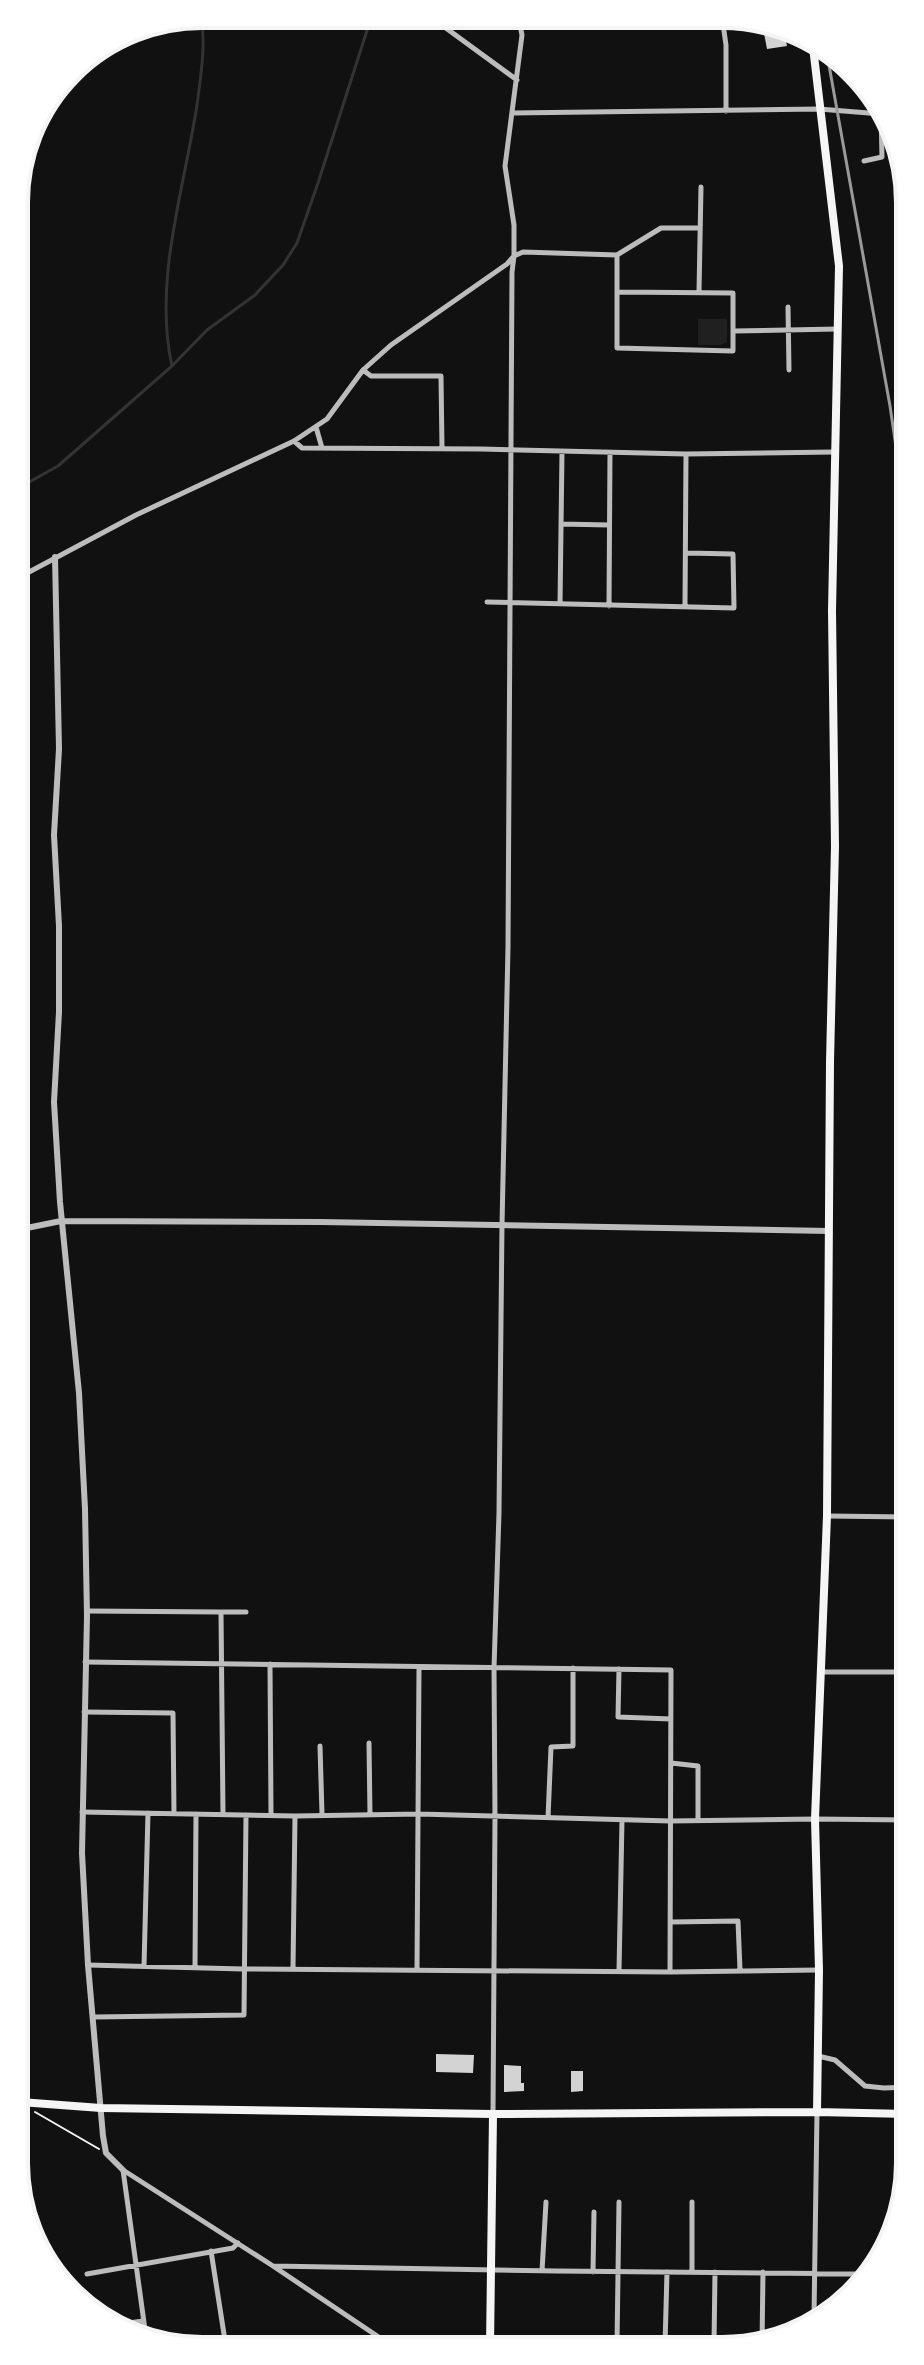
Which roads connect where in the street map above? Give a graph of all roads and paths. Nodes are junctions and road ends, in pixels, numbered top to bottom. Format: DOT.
graph roads {
  1 [pos="446,28"];
  2 [pos="521,28"];
  3 [pos="724,28"];
  4 [pos="814,54"];
  5 [pos="517,80"];
  6 [pos="819,109"];
  7 [pos="726,111"];
  8 [pos="512,113"];
  9 [pos="872,113"];
  10 [pos="881,132"];
  11 [pos="864,161"];
  12 [pos="701,187"];
  13 [pos="699,228"];
  14 [pos="617,255"];
  15 [pos="514,256"];
  16 [pos="617,292"];
  17 [pos="699,292"];
  18 [pos="788,307"];
  19 [pos="788,329"];
  20 [pos="838,329"];
  21 [pos="734,331"];
  22 [pos="363,370"];
  23 [pos="789,370"];
  24 [pos="316,427"];
  25 [pos="294,441"];
  26 [pos="322,448"];
  27 [pos="442,448"];
  28 [pos="509,451"];
  29 [pos="562,452"];
  30 [pos="834,452"];
  31 [pos="610,453"];
  32 [pos="686,454"];
  33 [pos="561,524"];
  34 [pos="609,525"];
  35 [pos="687,553"];
  36 [pos="55,557"];
  37 [pos="28,572"];
  38 [pos="487,602"];
  39 [pos="509,604"];
  40 [pos="560,604"];
  41 [pos="609,606"];
  42 [pos="685,606"];
  43 [pos="61,1221"];
  44 [pos="502,1225"];
  45 [pos="28,1228"];
  46 [pos="829,1231"];
  47 [pos="827,1516"];
  48 [pos="896,1517"];
  49 [pos="87,1611"];
  50 [pos="221,1612"];
  51 [pos="246,1612"];
  52 [pos="85,1662"];
  53 [pos="222,1664"];
  54 [pos="270,1664"];
  55 [pos="419,1668"];
  56 [pos="494,1668"];
  57 [pos="573,1668"];
  58 [pos="619,1669"];
  59 [pos="819,1672"];
  60 [pos="896,1672"];
  61 [pos="84,1712"];
  62 [pos="671,1719"];
  63 [pos="369,1743"];
  64 [pos="320,1746"];
  65 [pos="671,1763"];
  66 [pos="82,1812"];
  67 [pos="148,1813"];
  68 [pos="174,1814"];
  69 [pos="196,1814"];
  70 [pos="271,1814"];
  71 [pos="322,1814"];
  72 [pos="419,1814"];
  73 [pos="223,1815"];
  74 [pos="246,1815"];
  75 [pos="370,1815"];
  76 [pos="295,1816"];
  77 [pos="495,1817"];
  78 [pos="548,1818"];
  79 [pos="698,1819"];
  80 [pos="815,1819"];
  81 [pos="622,1820"];
  82 [pos="896,1820"];
  83 [pos="670,1821"];
  84 [pos="671,1922"];
  85 [pos="88,1965"];
  86 [pos="144,1966"];
  87 [pos="195,1967"];
  88 [pos="293,1968"];
  89 [pos="243,1969"];
  90 [pos="417,1969"];
  91 [pos="494,1969"];
  92 [pos="740,1970"];
  93 [pos="819,1970"];
  94 [pos="619,1971"];
  95 [pos="670,1972"];
  96 [pos="94,2017"];
  97 [pos="817,2056"];
  98 [pos="896,2088"];
  99 [pos="28,2103"];
  100 [pos="101,2108"];
  101 [pos="32,2110"];
  102 [pos="817,2112"];
  103 [pos="493,2114"];
  104 [pos="896,2114"];
  105 [pos="106,2153"];
  106 [pos="123,2170"];
  107 [pos="546,2202"];
  108 [pos="619,2202"];
  109 [pos="692,2202"];
  110 [pos="594,2212"];
  111 [pos="238,2243"];
  112 [pos="211,2251"];
  113 [pos="134,2265"];
  114 [pos="273,2266"];
  115 [pos="490,2271"];
  116 [pos="542,2271"];
  117 [pos="593,2272"];
  118 [pos="617,2272"];
  119 [pos="667,2272"];
  120 [pos="692,2272"];
  121 [pos="715,2272"];
  122 [pos="763,2272"];
  123 [pos="814,2273"];
  124 [pos="87,2274"];
  125 [pos="856,2274"];
  126 [pos="814,2311"];
  127 [pos="143,2321"];
  128 [pos="133,2322"];
  129 [pos="144,2327"];
  130 [pos="762,2332"];
  131 [pos="224,2337"];
  132 [pos="379,2337"];
  133 [pos="490,2337"];
  134 [pos="617,2337"];
  135 [pos="665,2337"];
  136 [pos="714,2337"];
  1 -- 5 [label="street"];
  2 -- 5 [label="street"];
  3 -- 7 [label="street"];
  4 -- 6 [label="highway"];
  5 -- 8 [label="street"];
  6 -- 7 [label="street"];
  6 -- 9 [label="street"];
  6 -- 20 [label="highway"];
  7 -- 8 [label="street"];
  8 -- 15 [label="street"];
  10 -- 11 [label="street"];
  12 -- 13 [label="street"];
  13 -- 14 [label="street"];
  13 -- 17 [label="street"];
  14 -- 15 [label="street"];
  14 -- 16 [label="street"];
  15 -- 22 [label="street"];
  15 -- 28 [label="street"];
  16 -- 17 [label="street"];
  16 -- 21 [label="street"];
  17 -- 21 [label="street"];
  18 -- 19 [label="street"];
  19 -- 20 [label="street"];
  19 -- 21 [label="street"];
  19 -- 23 [label="street"];
  20 -- 30 [label="highway"];
  22 -- 24 [label="street"];
  22 -- 27 [label="street"];
  24 -- 25 [label="street"];
  24 -- 26 [label="street"];
  25 -- 26 [label="street"];
  25 -- 36 [label="street"];
  26 -- 27 [label="street"];
  27 -- 28 [label="street"];
  28 -- 29 [label="street"];
  28 -- 39 [label="street"];
  29 -- 31 [label="street"];
  29 -- 33 [label="street"];
  30 -- 32 [label="street"];
  30 -- 46 [label="highway"];
  31 -- 32 [label="street"];
  31 -- 34 [label="street"];
  32 -- 35 [label="street"];
  33 -- 34 [label="street"];
  33 -- 40 [label="street"];
  34 -- 41 [label="street"];
  35 -- 42 [label="street"];
  35 -- 42 [label="street"];
  36 -- 37 [label="street"];
  36 -- 43 [label="street"];
  38 -- 39 [label="street"];
  39 -- 40 [label="street"];
  39 -- 44 [label="street"];
  40 -- 41 [label="street"];
  41 -- 42 [label="street"];
  43 -- 44 [label="street"];
  43 -- 45 [label="street"];
  43 -- 49 [label="street"];
  44 -- 46 [label="street"];
  44 -- 56 [label="street"];
  46 -- 47 [label="highway"];
  47 -- 48 [label="street"];
  47 -- 59 [label="highway"];
  49 -- 50 [label="street"];
  49 -- 52 [label="street"];
  50 -- 51 [label="street"];
  50 -- 53 [label="street"];
  52 -- 53 [label="street"];
  52 -- 61 [label="street"];
  53 -- 54 [label="street"];
  53 -- 73 [label="street"];
  54 -- 55 [label="street"];
  54 -- 70 [label="street"];
  55 -- 56 [label="street"];
  55 -- 72 [label="street"];
  56 -- 57 [label="street"];
  56 -- 77 [label="street"];
  57 -- 58 [label="street"];
  57 -- 78 [label="street"];
  58 -- 62 [label="street"];
  58 -- 62 [label="street"];
  59 -- 60 [label="street"];
  59 -- 80 [label="highway"];
  61 -- 66 [label="street"];
  61 -- 68 [label="street"];
  62 -- 65 [label="street"];
  63 -- 75 [label="street"];
  64 -- 71 [label="street"];
  65 -- 79 [label="street"];
  65 -- 83 [label="street"];
  66 -- 67 [label="street"];
  66 -- 85 [label="street"];
  67 -- 68 [label="street"];
  67 -- 86 [label="street"];
  68 -- 69 [label="street"];
  69 -- 73 [label="street"];
  69 -- 87 [label="street"];
  70 -- 74 [label="street"];
  70 -- 76 [label="street"];
  71 -- 75 [label="street"];
  71 -- 76 [label="street"];
  72 -- 75 [label="street"];
  72 -- 77 [label="street"];
  72 -- 90 [label="street"];
  73 -- 74 [label="street"];
  74 -- 89 [label="street"];
  76 -- 88 [label="street"];
  77 -- 78 [label="street"];
  77 -- 91 [label="street"];
  78 -- 81 [label="street"];
  79 -- 80 [label="street"];
  79 -- 83 [label="street"];
  80 -- 82 [label="street"];
  80 -- 93 [label="highway"];
  81 -- 83 [label="street"];
  81 -- 94 [label="street"];
  83 -- 84 [label="street"];
  84 -- 92 [label="street"];
  84 -- 95 [label="street"];
  85 -- 86 [label="street"];
  85 -- 96 [label="street"];
  86 -- 87 [label="street"];
  87 -- 89 [label="street"];
  88 -- 89 [label="street"];
  88 -- 90 [label="street"];
  89 -- 96 [label="street"];
  90 -- 91 [label="street"];
  91 -- 94 [label="street"];
  91 -- 103 [label="street"];
  92 -- 93 [label="street"];
  92 -- 95 [label="street"];
  93 -- 97 [label="highway"];
  94 -- 95 [label="street"];
  96 -- 100 [label="street"];
  97 -- 98 [label="street"];
  97 -- 102 [label="highway"];
  99 -- 100 [label="highway"];
  100 -- 103 [label="highway"];
  100 -- 105 [label="street"];
  101 -- 105 [label="path"];
  102 -- 103 [label="highway"];
  102 -- 104 [label="highway"];
  102 -- 123 [label="street"];
  103 -- 115 [label="highway"];
  105 -- 106 [label="street"];
  106 -- 111 [label="street"];
  106 -- 113 [label="street"];
  107 -- 116 [label="street"];
  108 -- 118 [label="street"];
  109 -- 120 [label="street"];
  110 -- 117 [label="street"];
  111 -- 112 [label="street"];
  111 -- 114 [label="street"];
  112 -- 113 [label="street"];
  112 -- 131 [label="street"];
  113 -- 124 [label="street"];
  113 -- 127 [label="street"];
  114 -- 115 [label="street"];
  114 -- 132 [label="street"];
  115 -- 116 [label="street"];
  115 -- 133 [label="highway"];
  116 -- 117 [label="street"];
  117 -- 118 [label="street"];
  118 -- 119 [label="street"];
  118 -- 134 [label="street"];
  119 -- 120 [label="street"];
  119 -- 135 [label="street"];
  120 -- 121 [label="street"];
  121 -- 122 [label="street"];
  121 -- 136 [label="street"];
  122 -- 123 [label="street"];
  122 -- 130 [label="street"];
  123 -- 125 [label="street"];
  123 -- 126 [label="street"];
  127 -- 128 [label="street"];
  127 -- 129 [label="street"];
}
